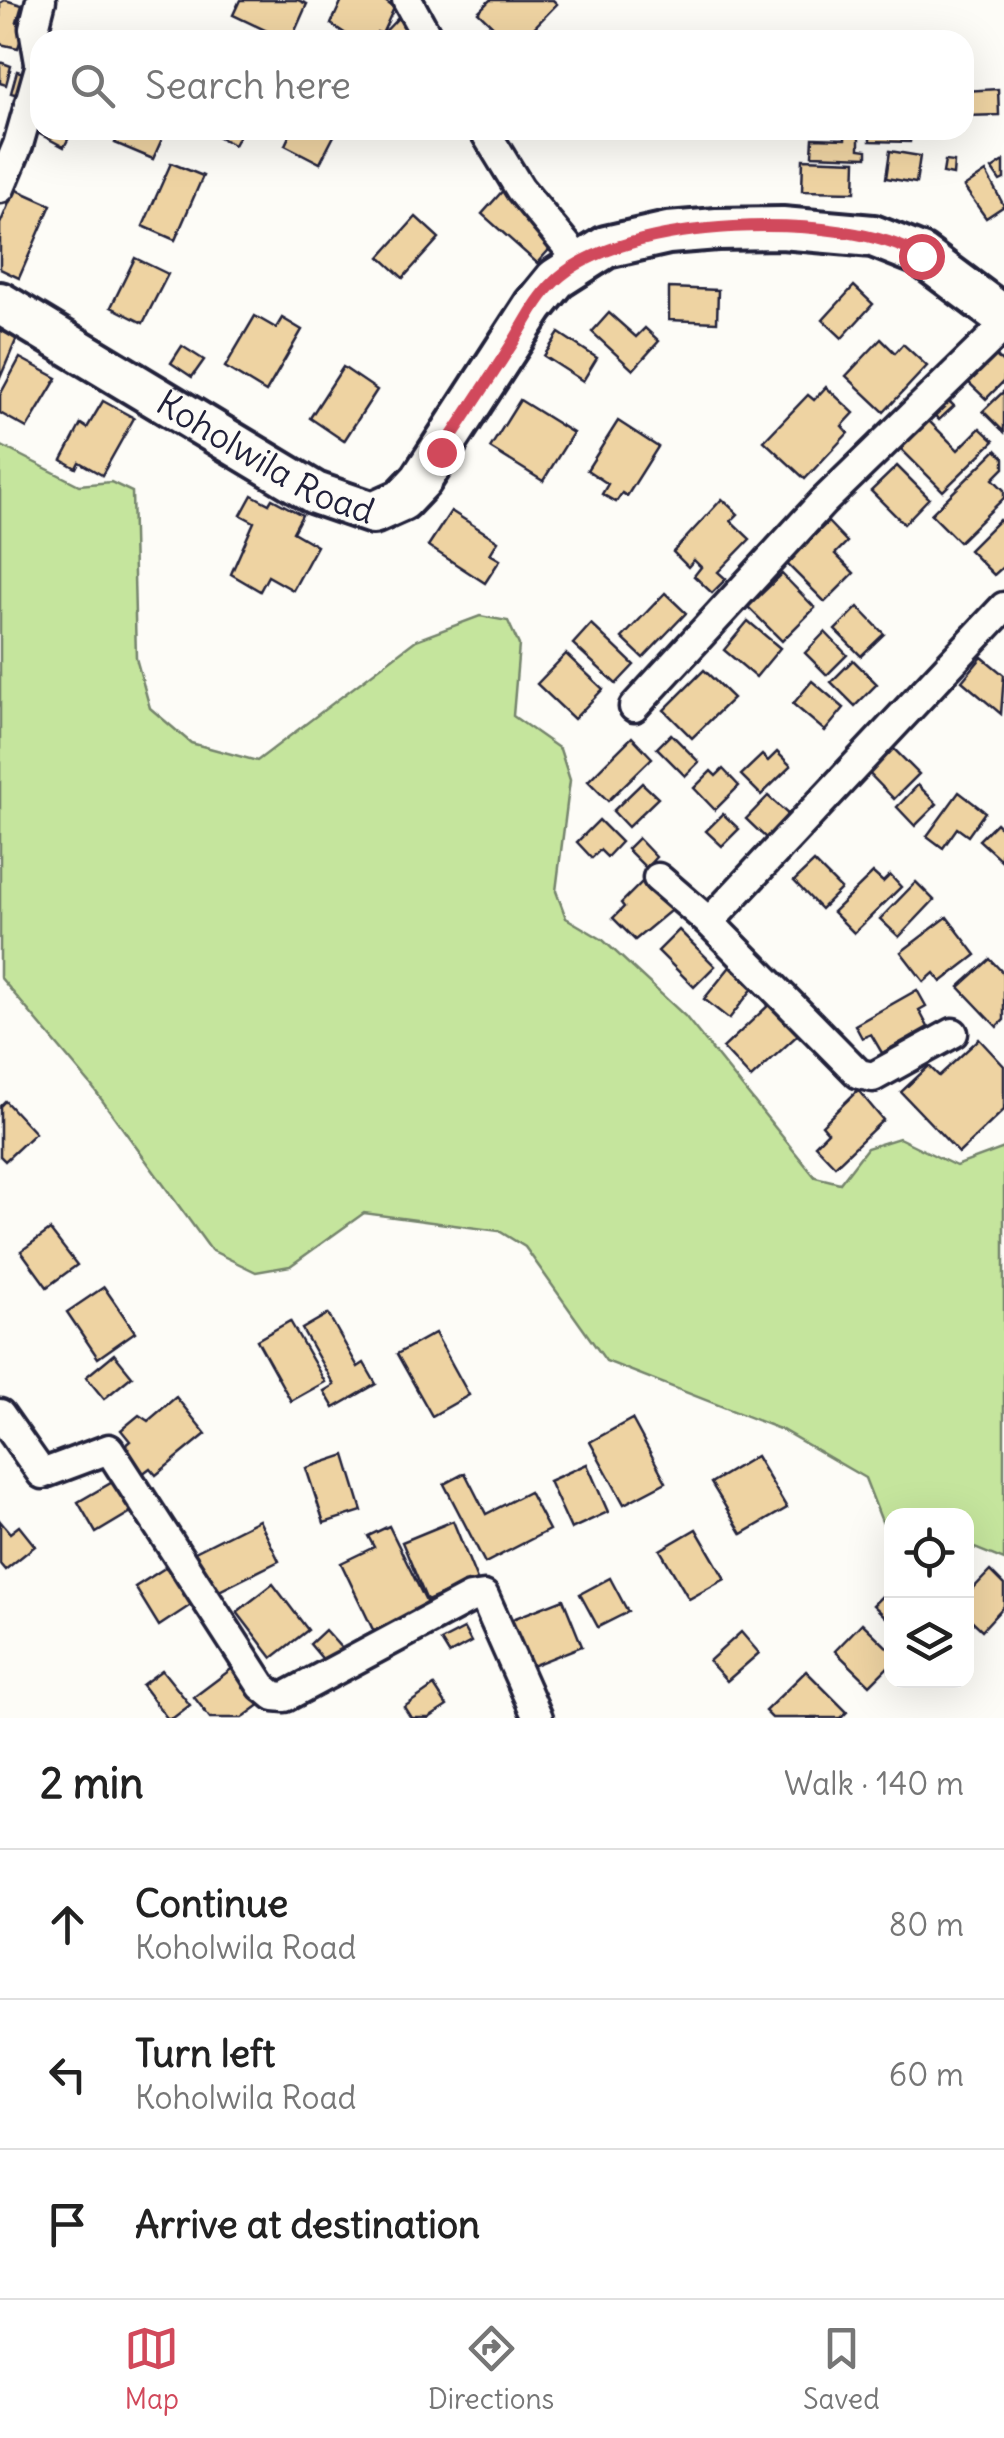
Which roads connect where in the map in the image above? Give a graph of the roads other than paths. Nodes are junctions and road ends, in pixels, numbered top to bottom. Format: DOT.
graph roads {
  1 [pos="41,0"];
  2 [pos="407,0"];
  3 [pos="34,30"];
  4 [pos="424,30"];
  5 [pos="30,105"];
  6 [pos="490,140"];
  7 [pos="0,188"];
  8 [pos="581,262"];
  9 [pos="0,303"];
  10 [pos="1004,316"];
  11 [pos="1004,326"];
  12 [pos="1004,607"];
  13 [pos="634,706"];
  14 [pos="658,878"];
  15 [pos="709,922"];
  16 [pos="954,1033"];
  17 [pos="0,1414"];
  18 [pos="538,1718"];
  1 -- 3 [label="street"];
  2 -- 4 [label="street"];
  5 -- 7 [label="street"];
  6 -- 8 [label="street"];
  8 -- 9 [label="street, Koholwila Road"];
  8 -- 10 [label="street, Koholwila Road"];
  11 -- 13 [label="street"];
  12 -- 15 [label="street"];
  14 -- 15 [label="street"];
  15 -- 16 [label="street"];
  17 -- 18 [label="street"];
}
